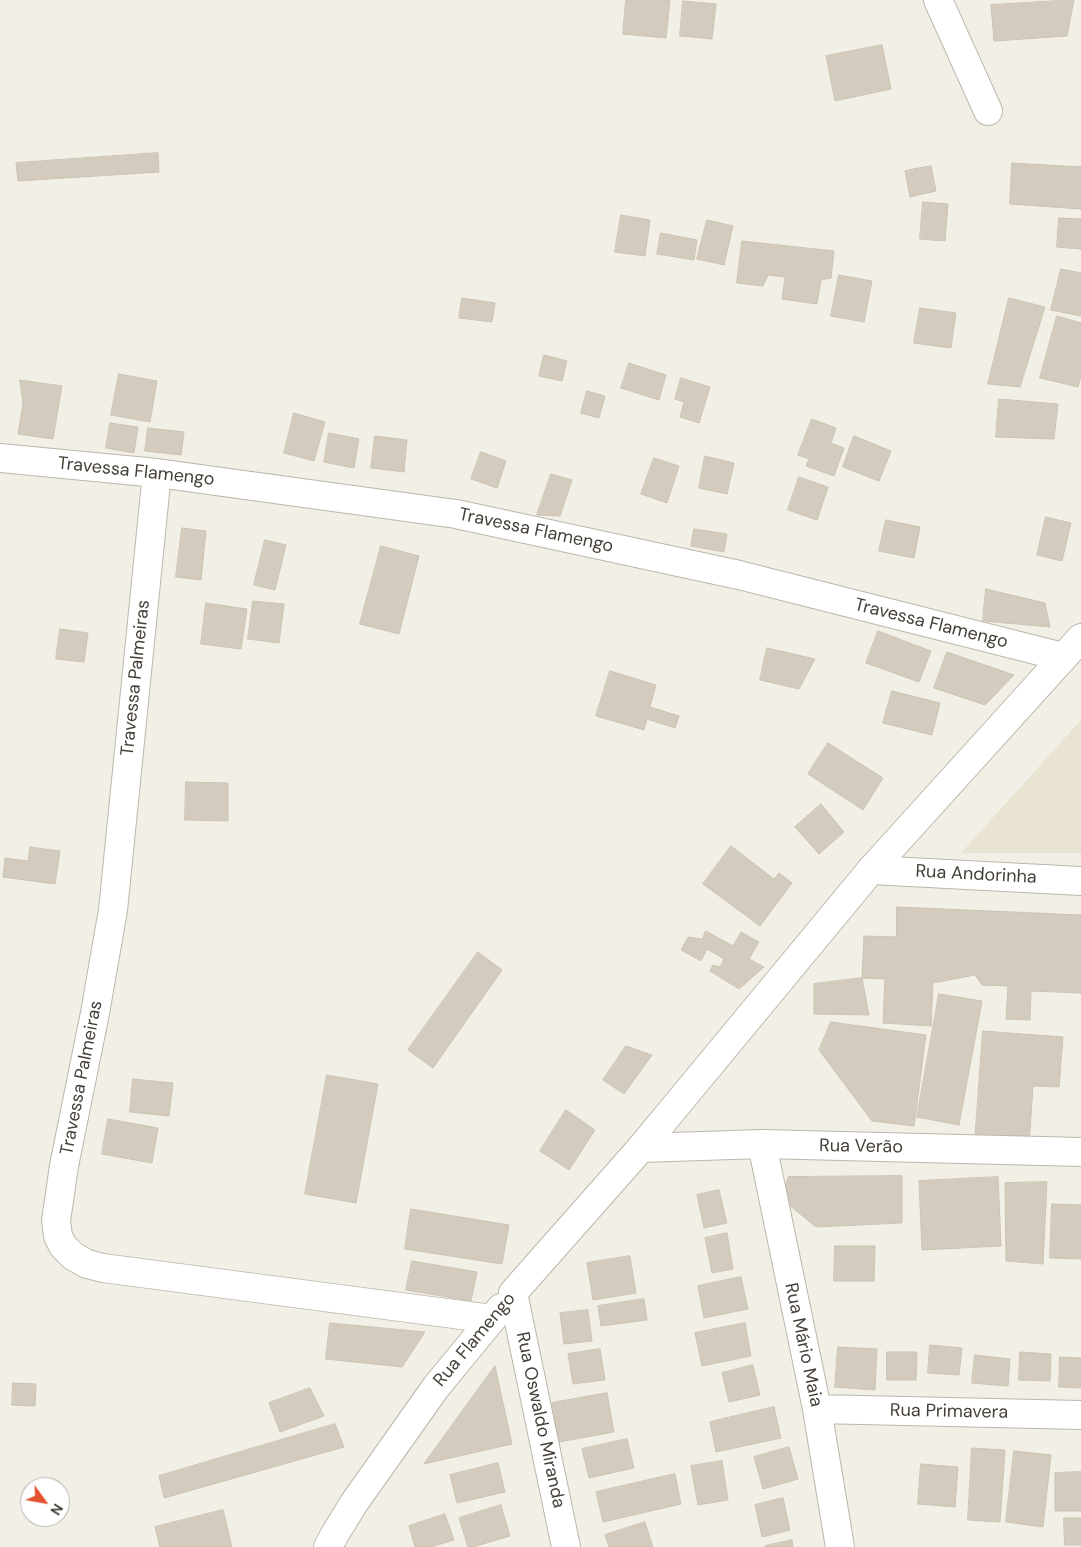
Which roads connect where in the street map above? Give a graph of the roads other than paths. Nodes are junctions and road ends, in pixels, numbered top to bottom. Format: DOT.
graph roads {
  1 [pos="938,0"];
  2 [pos="988,111"];
  3 [pos="0,458"];
  4 [pos="156,473"];
  5 [pos="1072,648"];
  6 [pos="871,870"];
  7 [pos="1081,881"];
  8 [pos="762,1144"];
  9 [pos="641,1148"];
  10 [pos="1081,1152"];
  11 [pos="513,1293"];
  12 [pos="492,1319"];
  13 [pos="817,1410"];
  14 [pos="1081,1415"];
  15 [pos="328,1547"];
  16 [pos="566,1547"];
  17 [pos="840,1547"];
  1 -- 2 [label="street"];
  3 -- 4 [label="street, Travessa Flamengo"];
  4 -- 5 [label="street, Travessa Flamengo"];
  4 -- 12 [label="street, Travessa Palmeiras"];
  5 -- 6 [label="street, Rua Flamengo"];
  6 -- 7 [label="street, Rua Andorinha"];
  6 -- 9 [label="street, Rua Flamengo"];
  8 -- 9 [label="street, Rua Verão"];
  8 -- 10 [label="street, Rua Verão"];
  8 -- 13 [label="street, Rua Mário Maia"];
  9 -- 11 [label="street, Rua Flamengo"];
  11 -- 12 [label="street, Rua Flamengo"];
  11 -- 16 [label="street, Rua Oswaldo Miranda"];
  12 -- 15 [label="street, Rua Flamengo"];
  13 -- 14 [label="street, Rua Primavera"];
  13 -- 17 [label="street, Rua Mário Maia"];
}
